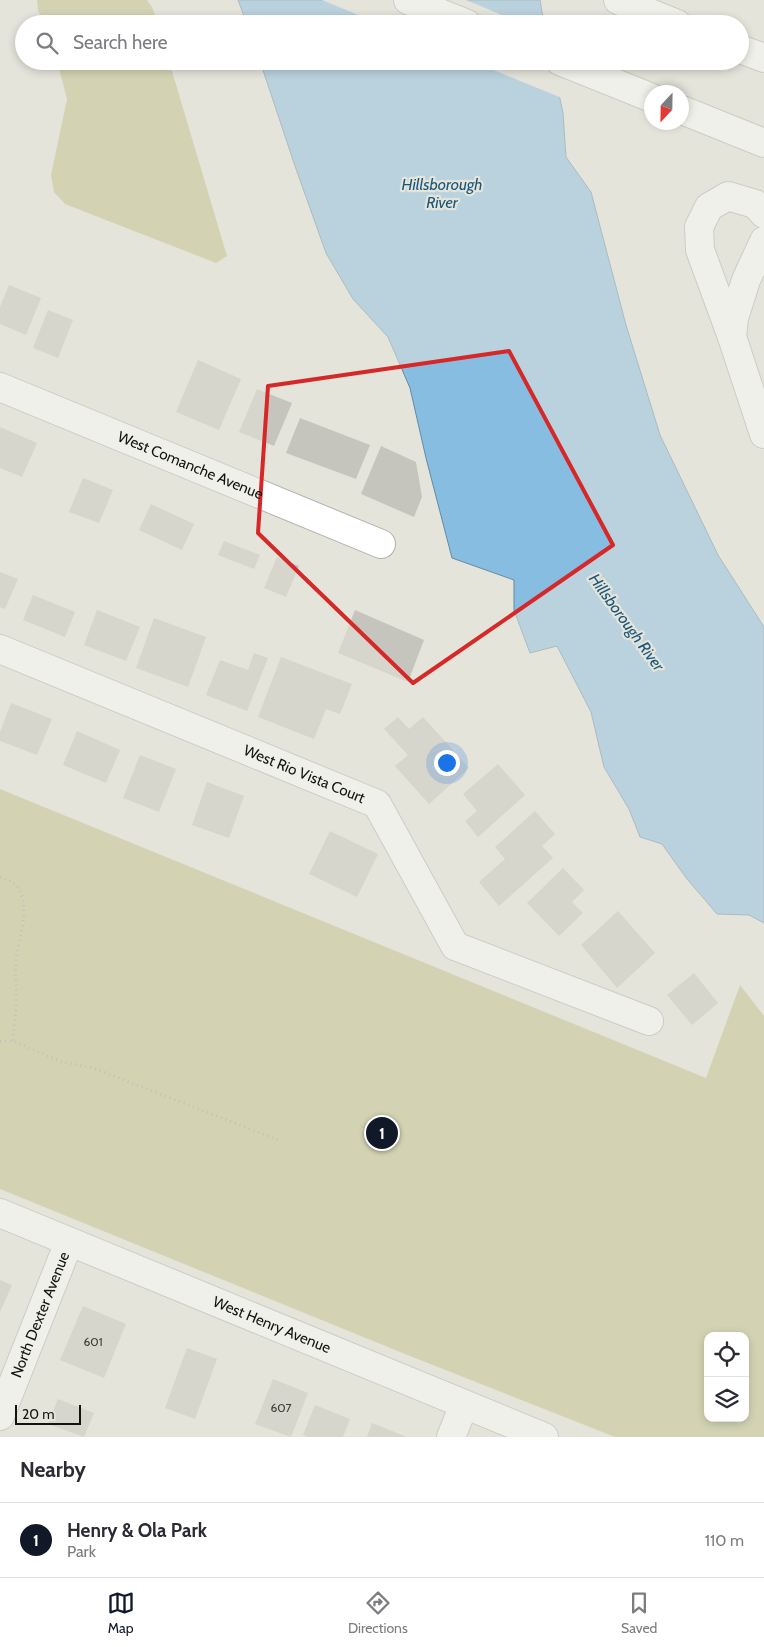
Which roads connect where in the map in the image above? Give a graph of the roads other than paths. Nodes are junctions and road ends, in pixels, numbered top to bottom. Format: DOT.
graph roads {
  1 [pos="408,0"];
  2 [pos="618,0"];
  3 [pos="445,15"];
  4 [pos="656,15"];
  5 [pos="749,52"];
  6 [pos="764,58"];
  7 [pos="582,70"];
  8 [pos="644,95"];
  9 [pos="689,113"];
  10 [pos="764,143"];
  11 [pos="764,214"];
  12 [pos="764,241"];
  13 [pos="732,337"];
  14 [pos="0,387"];
  15 [pos="764,434"];
  16 [pos="381,544"];
  17 [pos="0,648"];
  18 [pos="649,1021"];
  19 [pos="0,1213"];
  20 [pos="69,1242"];
  21 [pos="464,1405"];
  22 [pos="0,1416"];
  23 [pos="452,1437"];
  24 [pos="544,1437"];
  1 -- 3 [label="street"];
  2 -- 4 [label="street"];
  5 -- 6 [label="street"];
  7 -- 8 [label="street"];
  9 -- 10 [label="street"];
  11 -- 13 [label="street"];
  12 -- 13 [label="street"];
  13 -- 15 [label="street"];
  14 -- 16 [label="street, West Comanche Avenue"];
  17 -- 18 [label="street, West Rio Vista Court"];
  19 -- 20 [label="street, West Henry Avenue"];
  20 -- 21 [label="street, West Henry Avenue"];
  20 -- 22 [label="street, North Dexter Avenue"];
  21 -- 23 [label="street"];
  21 -- 24 [label="street, West Henry Avenue"];
}
